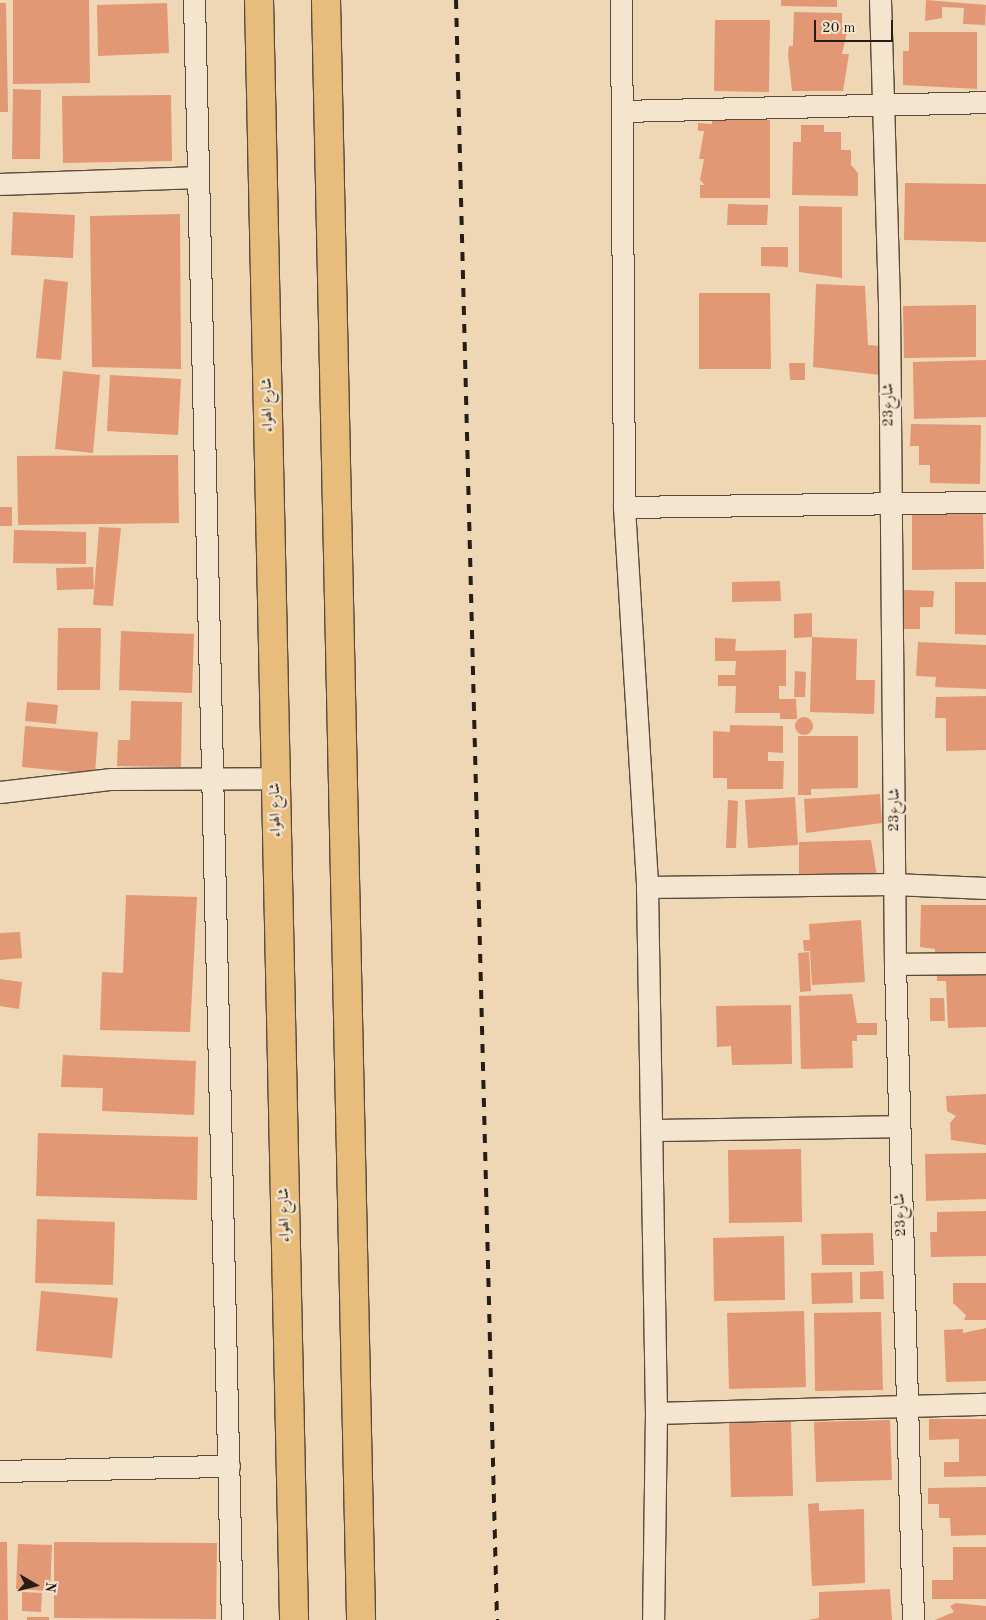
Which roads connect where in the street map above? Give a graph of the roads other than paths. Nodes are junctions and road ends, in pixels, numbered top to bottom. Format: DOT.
graph roads {
  1 [pos="194,0"];
  2 [pos="259,0"];
  3 [pos="326,0"];
  4 [pos="621,0"];
  5 [pos="880,0"];
  6 [pos="986,102"];
  7 [pos="883,105"];
  8 [pos="622,111"];
  9 [pos="197,177"];
  10 [pos="0,184"];
  11 [pos="888,501"];
  12 [pos="986,502"];
  13 [pos="624,506"];
  14 [pos="213,777"];
  15 [pos="276,778"];
  16 [pos="0,792"];
  17 [pos="894,884"];
  18 [pos="647,887"];
  19 [pos="986,888"];
  20 [pos="986,963"];
  21 [pos="895,964"];
  22 [pos="899,1126"];
  23 [pos="651,1130"];
  24 [pos="986,1404"];
  25 [pos="906,1406"];
  26 [pos="656,1413"];
  27 [pos="229,1466"];
  28 [pos="0,1471"];
  29 [pos="232,1620"];
  30 [pos="294,1620"];
  31 [pos="361,1620"];
  32 [pos="653,1620"];
  33 [pos="913,1620"];
  1 -- 9 [label="street"];
  2 -- 15 [label="highway, شارع الهواء"];
  3 -- 31 [label="highway"];
  4 -- 8 [label="street"];
  5 -- 7 [label="street, شارع23"];
  6 -- 7 [label="street"];
  7 -- 8 [label="street"];
  7 -- 11 [label="street, شارع23"];
  8 -- 13 [label="street"];
  9 -- 10 [label="street"];
  9 -- 14 [label="street"];
  11 -- 12 [label="street"];
  11 -- 13 [label="street"];
  11 -- 17 [label="street, شارع23"];
  13 -- 18 [label="street"];
  14 -- 15 [label="street"];
  14 -- 16 [label="street"];
  14 -- 27 [label="street"];
  15 -- 30 [label="highway, شارع الهواء"];
  17 -- 18 [label="street"];
  17 -- 19 [label="street"];
  17 -- 21 [label="street, شارع23"];
  18 -- 23 [label="street"];
  20 -- 21 [label="street"];
  21 -- 22 [label="street, شارع23"];
  22 -- 23 [label="street"];
  22 -- 25 [label="street, شارع23"];
  23 -- 26 [label="street"];
  24 -- 25 [label="street"];
  25 -- 26 [label="street"];
  25 -- 33 [label="street, شارع23"];
  26 -- 32 [label="street"];
  27 -- 28 [label="street"];
  27 -- 29 [label="street"];
}
